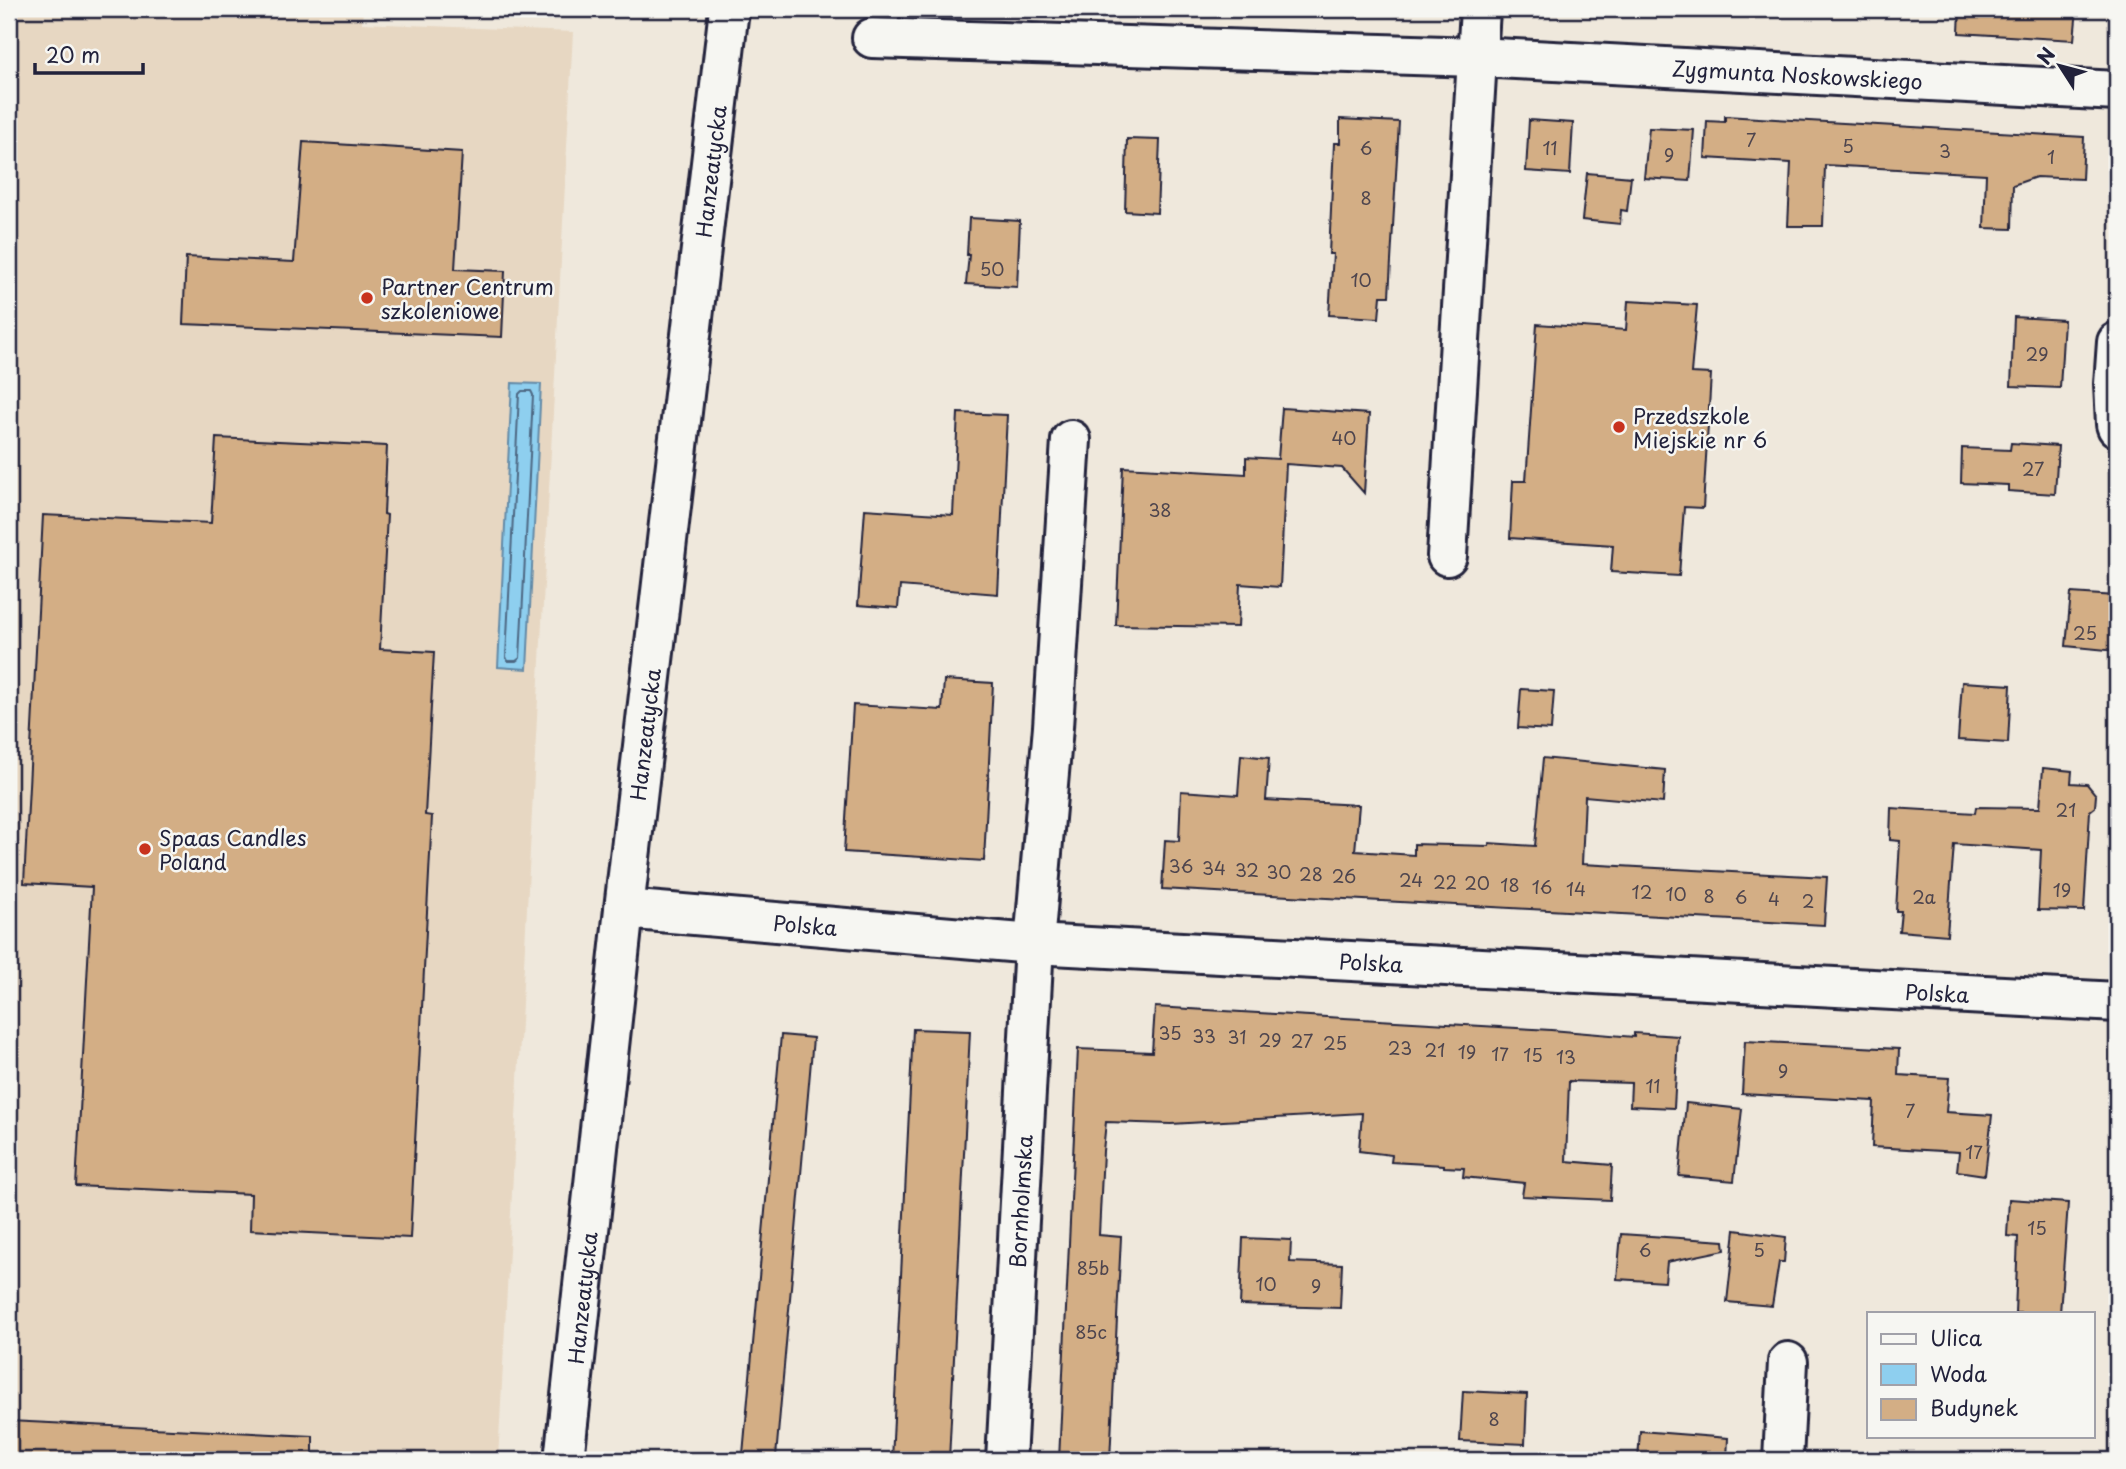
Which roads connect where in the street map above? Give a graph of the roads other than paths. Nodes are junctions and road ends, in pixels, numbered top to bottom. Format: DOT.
graph roads {
  1 [pos="729,9"];
  2 [pos="1480,9"];
  3 [pos="872,38"];
  4 [pos="1477,57"];
  5 [pos="2117,91"];
  6 [pos="2117,342"];
  7 [pos="2117,427"];
  8 [pos="1071,440"];
  9 [pos="1447,556"];
  10 [pos="624,909"];
  11 [pos="1034,944"];
  12 [pos="2117,1002"];
  13 [pos="1788,1362"];
  14 [pos="565,1460"];
  15 [pos="1006,1460"];
  16 [pos="1783,1460"];
  1 -- 10 [label="street, Hanzeatycka"];
  2 -- 4 [label="street"];
  3 -- 4 [label="street, Zygmunta Noskowskiego"];
  4 -- 5 [label="street, Zygmunta Noskowskiego"];
  4 -- 9 [label="street"];
  6 -- 7 [label="street"];
  8 -- 11 [label="street, Bornholmska"];
  10 -- 11 [label="street, Polska"];
  10 -- 14 [label="street, Hanzeatycka"];
  11 -- 12 [label="street, Polska"];
  11 -- 15 [label="street, Bornholmska"];
  13 -- 16 [label="street"];
}
